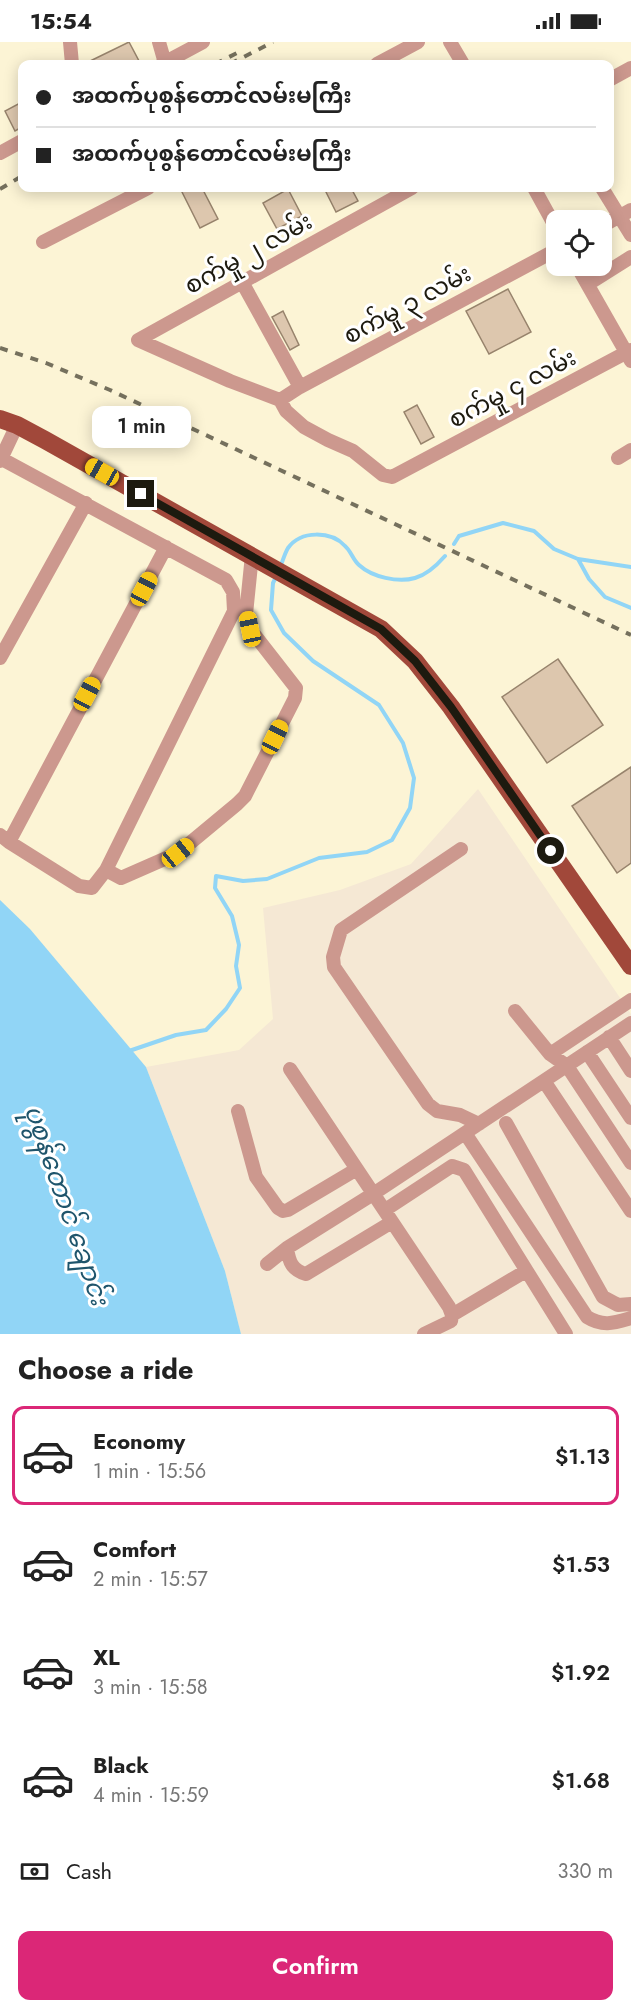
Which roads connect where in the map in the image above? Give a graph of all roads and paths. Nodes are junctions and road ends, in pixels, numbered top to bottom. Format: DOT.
graph roads {
  1 [pos="70,42"];
  2 [pos="159,42"];
  3 [pos="203,42"];
  4 [pos="418,42"];
  5 [pos="450,42"];
  6 [pos="72,60"];
  7 [pos="163,60"];
  8 [pos="171,60"];
  9 [pos="384,60"];
  10 [pos="461,60"];
  11 [pos="631,68"];
  12 [pos="614,77"];
  13 [pos="18,143"];
  14 [pos="0,153"];
  15 [pos="140,192"];
  16 [pos="405,192"];
  17 [pos="536,192"];
  18 [pos="606,192"];
  19 [pos="546,210"];
  20 [pos="625,213"];
  21 [pos="631,236"];
  22 [pos="43,242"];
  23 [pos="546,255"];
  24 [pos="631,257"];
  25 [pos="584,276"];
  26 [pos="242,282"];
  27 [pos="588,284"];
  28 [pos="629,354"];
  29 [pos="300,387"];
  30 [pos="280,400"];
  31 [pos="8,422"];
  32 [pos="631,450"];
  33 [pos="618,458"];
  34 [pos="0,459"];
  35 [pos="86,503"];
  36 [pos="166,547"];
  37 [pos="259,559"];
  38 [pos="0,658"];
  39 [pos="4,838"];
  40 [pos="461,849"];
  41 [pos="105,870"];
  42 [pos="631,966"];
  43 [pos="631,1000"];
  44 [pos="515,1011"];
  45 [pos="631,1023"];
  46 [pos="609,1037"];
  47 [pos="587,1052"];
  48 [pos="549,1054"];
  49 [pos="567,1066"];
  50 [pos="290,1069"];
  51 [pos="631,1071"];
  52 [pos="544,1081"];
  53 [pos="238,1112"];
  54 [pos="631,1118"];
  55 [pos="506,1123"];
  56 [pos="479,1124"];
  57 [pos="465,1133"];
  58 [pos="631,1163"];
  59 [pos="357,1169"];
  60 [pos="374,1194"];
  61 [pos="631,1211"];
  62 [pos="389,1216"];
  63 [pos="287,1248"];
  64 [pos="267,1264"];
  65 [pos="526,1271"];
  66 [pos="631,1304"];
  67 [pos="452,1315"];
  68 [pos="631,1318"];
  69 [pos="592,1328"];
  70 [pos="424,1334"];
  71 [pos="566,1334"];
  1 -- 6 [label="street"];
  2 -- 7 [label="street"];
  3 -- 8 [label="street"];
  4 -- 9 [label="street"];
  5 -- 10 [label="street"];
  11 -- 12 [label="street"];
  13 -- 14 [label="street"];
  15 -- 22 [label="street"];
  16 -- 26 [label="street, စက်မှု ၂ လမ်း"];
  17 -- 19 [label="street"];
  18 -- 20 [label="street"];
  20 -- 21 [label="street"];
  23 -- 29 [label="street, စက်မှု ၃ လမ်း"];
  24 -- 27 [label="street"];
  25 -- 27 [label="street"];
  26 -- 29 [label="street"];
  26 -- 30 [label="street, စက်မှု ၂ လမ်း"];
  27 -- 28 [label="street"];
  28 -- 30 [label="street, စက်မှု ၄ လမ်း"];
  29 -- 30 [label="street, စက်မှု ၃ လမ်း"];
  31 -- 34 [label="street"];
  31 -- 37 [label="main road"];
  32 -- 33 [label="street"];
  34 -- 35 [label="street"];
  35 -- 36 [label="street"];
  35 -- 38 [label="street"];
  36 -- 39 [label="street"];
  36 -- 41 [label="street"];
  37 -- 41 [label="street"];
  37 -- 42 [label="main road"];
  39 -- 41 [label="street"];
  40 -- 56 [label="street"];
  43 -- 48 [label="street"];
  44 -- 48 [label="street"];
  45 -- 46 [label="street"];
  46 -- 47 [label="street"];
  46 -- 51 [label="street"];
  47 -- 49 [label="street"];
  47 -- 54 [label="street"];
  48 -- 49 [label="street"];
  49 -- 52 [label="street"];
  49 -- 58 [label="street"];
  50 -- 59 [label="street"];
  52 -- 56 [label="street"];
  52 -- 61 [label="street"];
  53 -- 59 [label="street"];
  55 -- 66 [label="street"];
  56 -- 57 [label="street"];
  57 -- 60 [label="street"];
  57 -- 69 [label="street"];
  59 -- 60 [label="street"];
  60 -- 62 [label="street"];
  60 -- 63 [label="street"];
  62 -- 63 [label="street"];
  62 -- 65 [label="street"];
  62 -- 67 [label="street"];
  63 -- 64 [label="street"];
  65 -- 67 [label="street"];
  65 -- 71 [label="street"];
  67 -- 70 [label="street"];
  68 -- 69 [label="street"];
}
